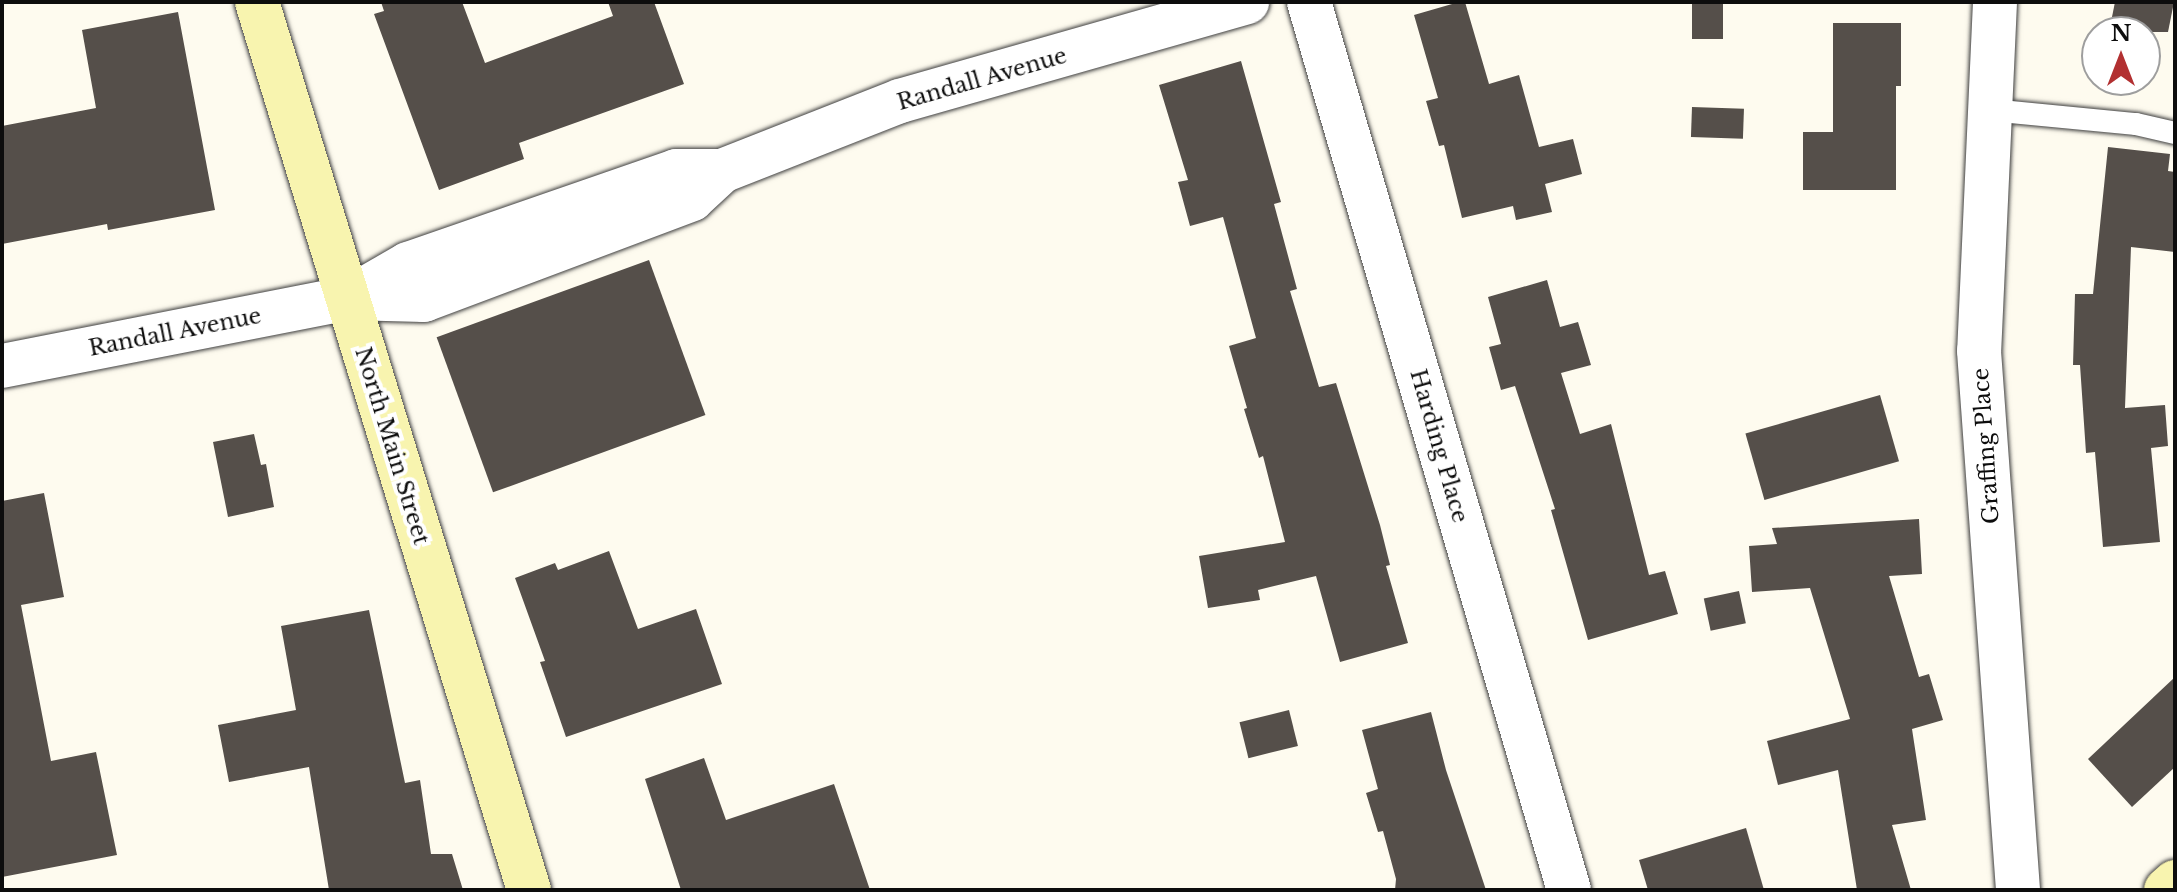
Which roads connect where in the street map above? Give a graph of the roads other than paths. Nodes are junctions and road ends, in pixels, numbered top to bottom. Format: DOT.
graph roads {
  1 [pos="257,2"];
  2 [pos="1247,2"];
  3 [pos="1309,2"];
  4 [pos="1995,2"];
  5 [pos="1990,110"];
  6 [pos="2175,133"];
  7 [pos="349,298"];
  8 [pos="2,366"];
  9 [pos="2175,882"];
  10 [pos="529,890"];
  11 [pos="1569,890"];
  12 [pos="2018,890"];
  13 [pos="2166,890"];
  1 -- 7 [label="main road, North Main Street"];
  2 -- 7 [label="street, Randall Avenue"];
  3 -- 11 [label="street, Harding Place"];
  4 -- 5 [label="street, Graffing Place"];
  5 -- 6 [label="lane"];
  5 -- 12 [label="street, Graffing Place"];
  7 -- 8 [label="street, Randall Avenue"];
  7 -- 10 [label="main road, North Main Street"];
  9 -- 13 [label="main road"];
}
